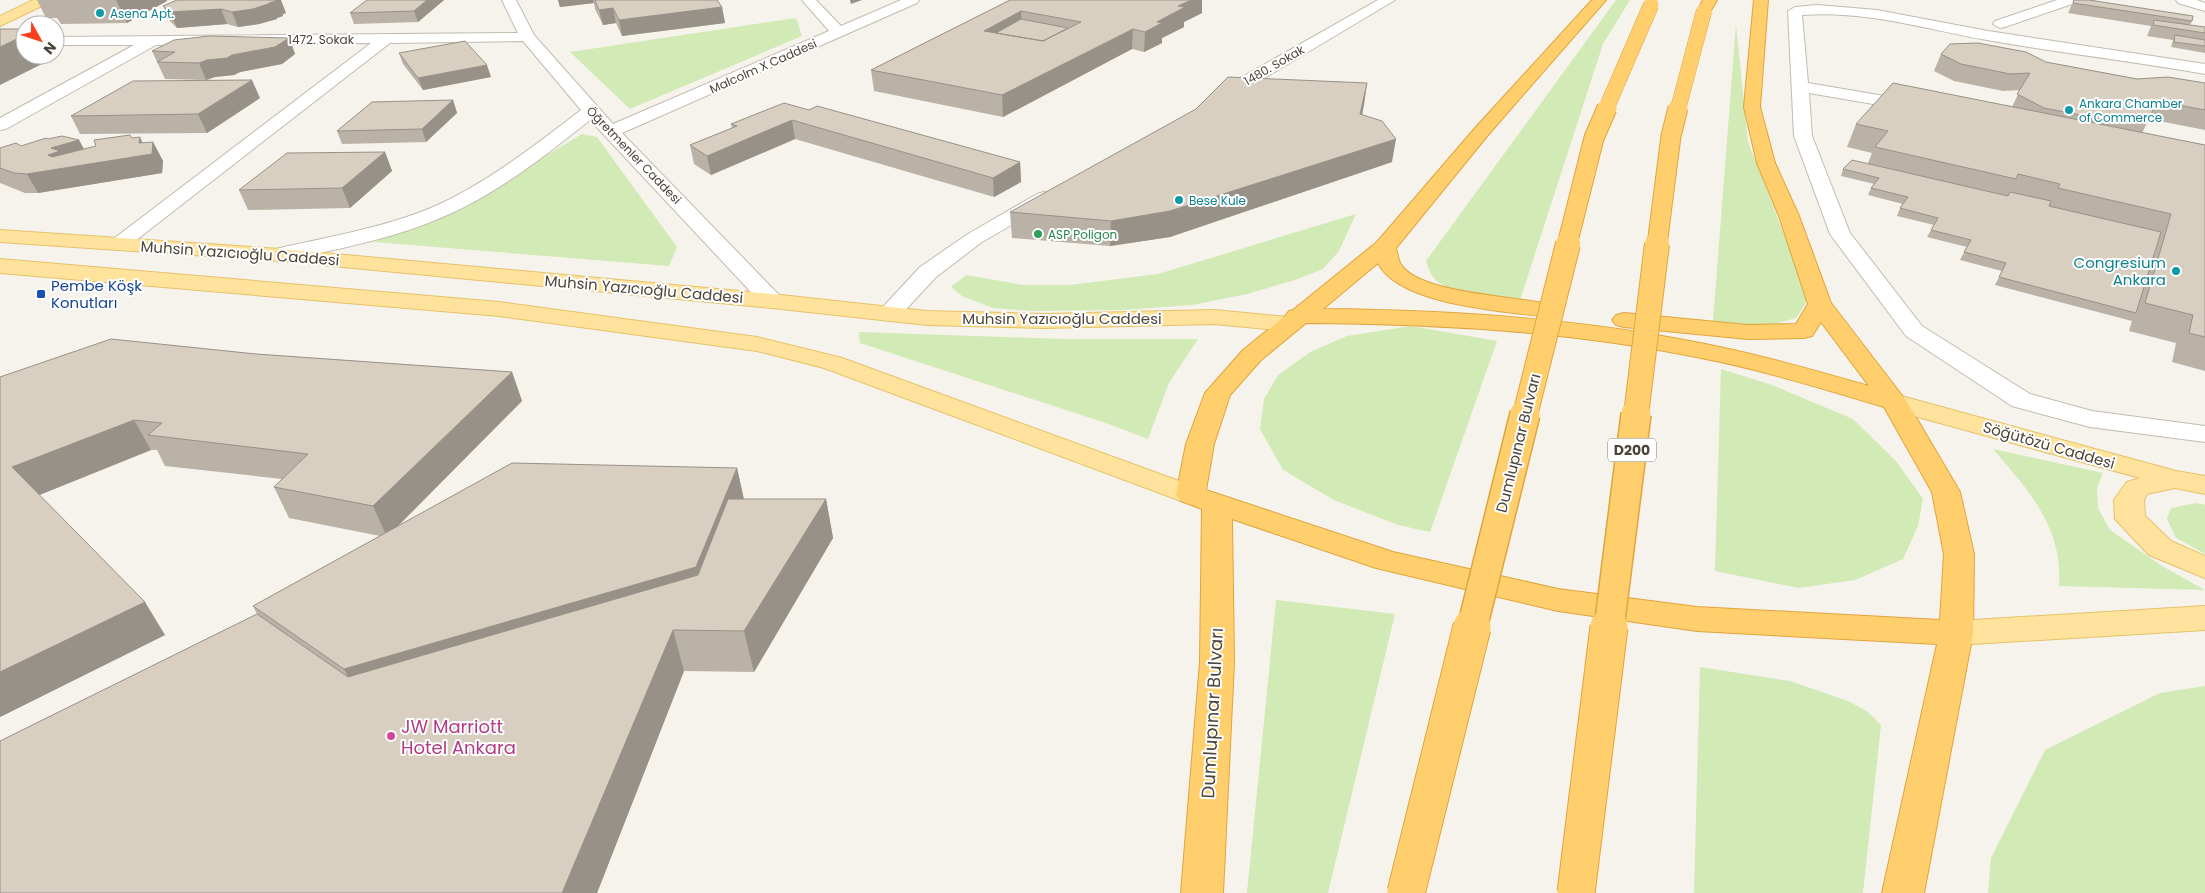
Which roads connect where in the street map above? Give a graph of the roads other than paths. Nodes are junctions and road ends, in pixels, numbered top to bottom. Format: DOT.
graph roads {
  1 [pos="43,0"];
  2 [pos="509,0"];
  3 [pos="809,0"];
  4 [pos="912,0"];
  5 [pos="1388,0"];
  6 [pos="1599,0"];
  7 [pos="1761,0"];
  8 [pos="2070,0"];
  9 [pos="2183,0"];
  10 [pos="1652,2"];
  11 [pos="1707,5"];
  12 [pos="2007,5"];
  13 [pos="2205,7"];
  14 [pos="0,22"];
  15 [pos="1956,30"];
  16 [pos="839,33"];
  17 [pos="526,37"];
  18 [pos="385,39"];
  19 [pos="154,40"];
  20 [pos="65,41"];
  21 [pos="2098,68"];
  22 [pos="2205,69"];
  23 [pos="1800,87"];
  24 [pos="1207,104"];
  25 [pos="1926,109"];
  26 [pos="591,111"];
  27 [pos="0,125"];
  28 [pos="613,131"];
  29 [pos="1061,188"];
  30 [pos="0,236"];
  31 [pos="119,244"];
  32 [pos="1385,247"];
  33 [pos="280,255"];
  34 [pos="0,266"];
  35 [pos="772,301"];
  36 [pos="1820,304"];
  37 [pos="889,314"];
  38 [pos="1292,320"];
  39 [pos="1894,402"];
  40 [pos="2205,434"];
  41 [pos="2174,479"];
  42 [pos="2205,485"];
  43 [pos="1204,499"];
  44 [pos="2205,568"];
  45 [pos="2205,618"];
  46 [pos="1956,633"];
  47 [pos="1202,893"];
  48 [pos="1406,893"];
  49 [pos="1576,893"];
  50 [pos="1903,893"];
  1 -- 14 [label="main road"];
  2 -- 17 [label="street, Öğretmenler Caddesi"];
  3 -- 16 [label="street"];
  4 -- 16 [label="street, Malcolm X Caddesi"];
  5 -- 24 [label="street, 1480. Sokak"];
  6 -- 32 [label="highway, Dumlupınar Bulvarı"];
  7 -- 36 [label="highway"];
  8 -- 12 [label="street"];
  9 -- 13 [label="street"];
  10 -- 48 [label="highway, Dumlupınar Bulvarı, bridge"];
  11 -- 49 [label="highway, D200, bridge"];
  15 -- 21 [label="street"];
  15 -- 22 [label="street"];
  15 -- 23 [label="street"];
  16 -- 28 [label="street, Malcolm X Caddesi"];
  17 -- 18 [label="street, 1472. Sokak"];
  17 -- 26 [label="street, Öğretmenler Caddesi"];
  18 -- 19 [label="street, 1472. Sokak"];
  18 -- 31 [label="street"];
  19 -- 20 [label="street, 1472. Sokak"];
  19 -- 27 [label="street"];
  23 -- 25 [label="street"];
  23 -- 40 [label="street"];
  26 -- 28 [label="street, Öğretmenler Caddesi"];
  26 -- 33 [label="street"];
  28 -- 35 [label="street, Öğretmenler Caddesi"];
  29 -- 37 [label="street"];
  30 -- 31 [label="main road, Muhsin Yazıcıoğlu Caddesi"];
  31 -- 33 [label="main road, Muhsin Yazıcıoğlu Caddesi"];
  32 -- 36 [label="highway"];
  32 -- 38 [label="highway, Dumlupınar Bulvarı"];
  33 -- 35 [label="main road, Muhsin Yazıcıoğlu Caddesi"];
  34 -- 43 [label="main road"];
  35 -- 37 [label="main road, Muhsin Yazıcıoğlu Caddesi"];
  36 -- 39 [label="highway"];
  37 -- 38 [label="main road, Muhsin Yazıcıoğlu Caddesi"];
  38 -- 39 [label="highway"];
  38 -- 43 [label="highway, Dumlupınar Bulvarı"];
  39 -- 41 [label="main road, Söğütözü Caddesi"];
  39 -- 46 [label="highway"];
  41 -- 42 [label="main road, Söğütözü Caddesi"];
  41 -- 44 [label="main road"];
  43 -- 46 [label="highway"];
  43 -- 47 [label="highway, Dumlupınar Bulvarı"];
  45 -- 46 [label="main road"];
  46 -- 50 [label="highway"];
}
